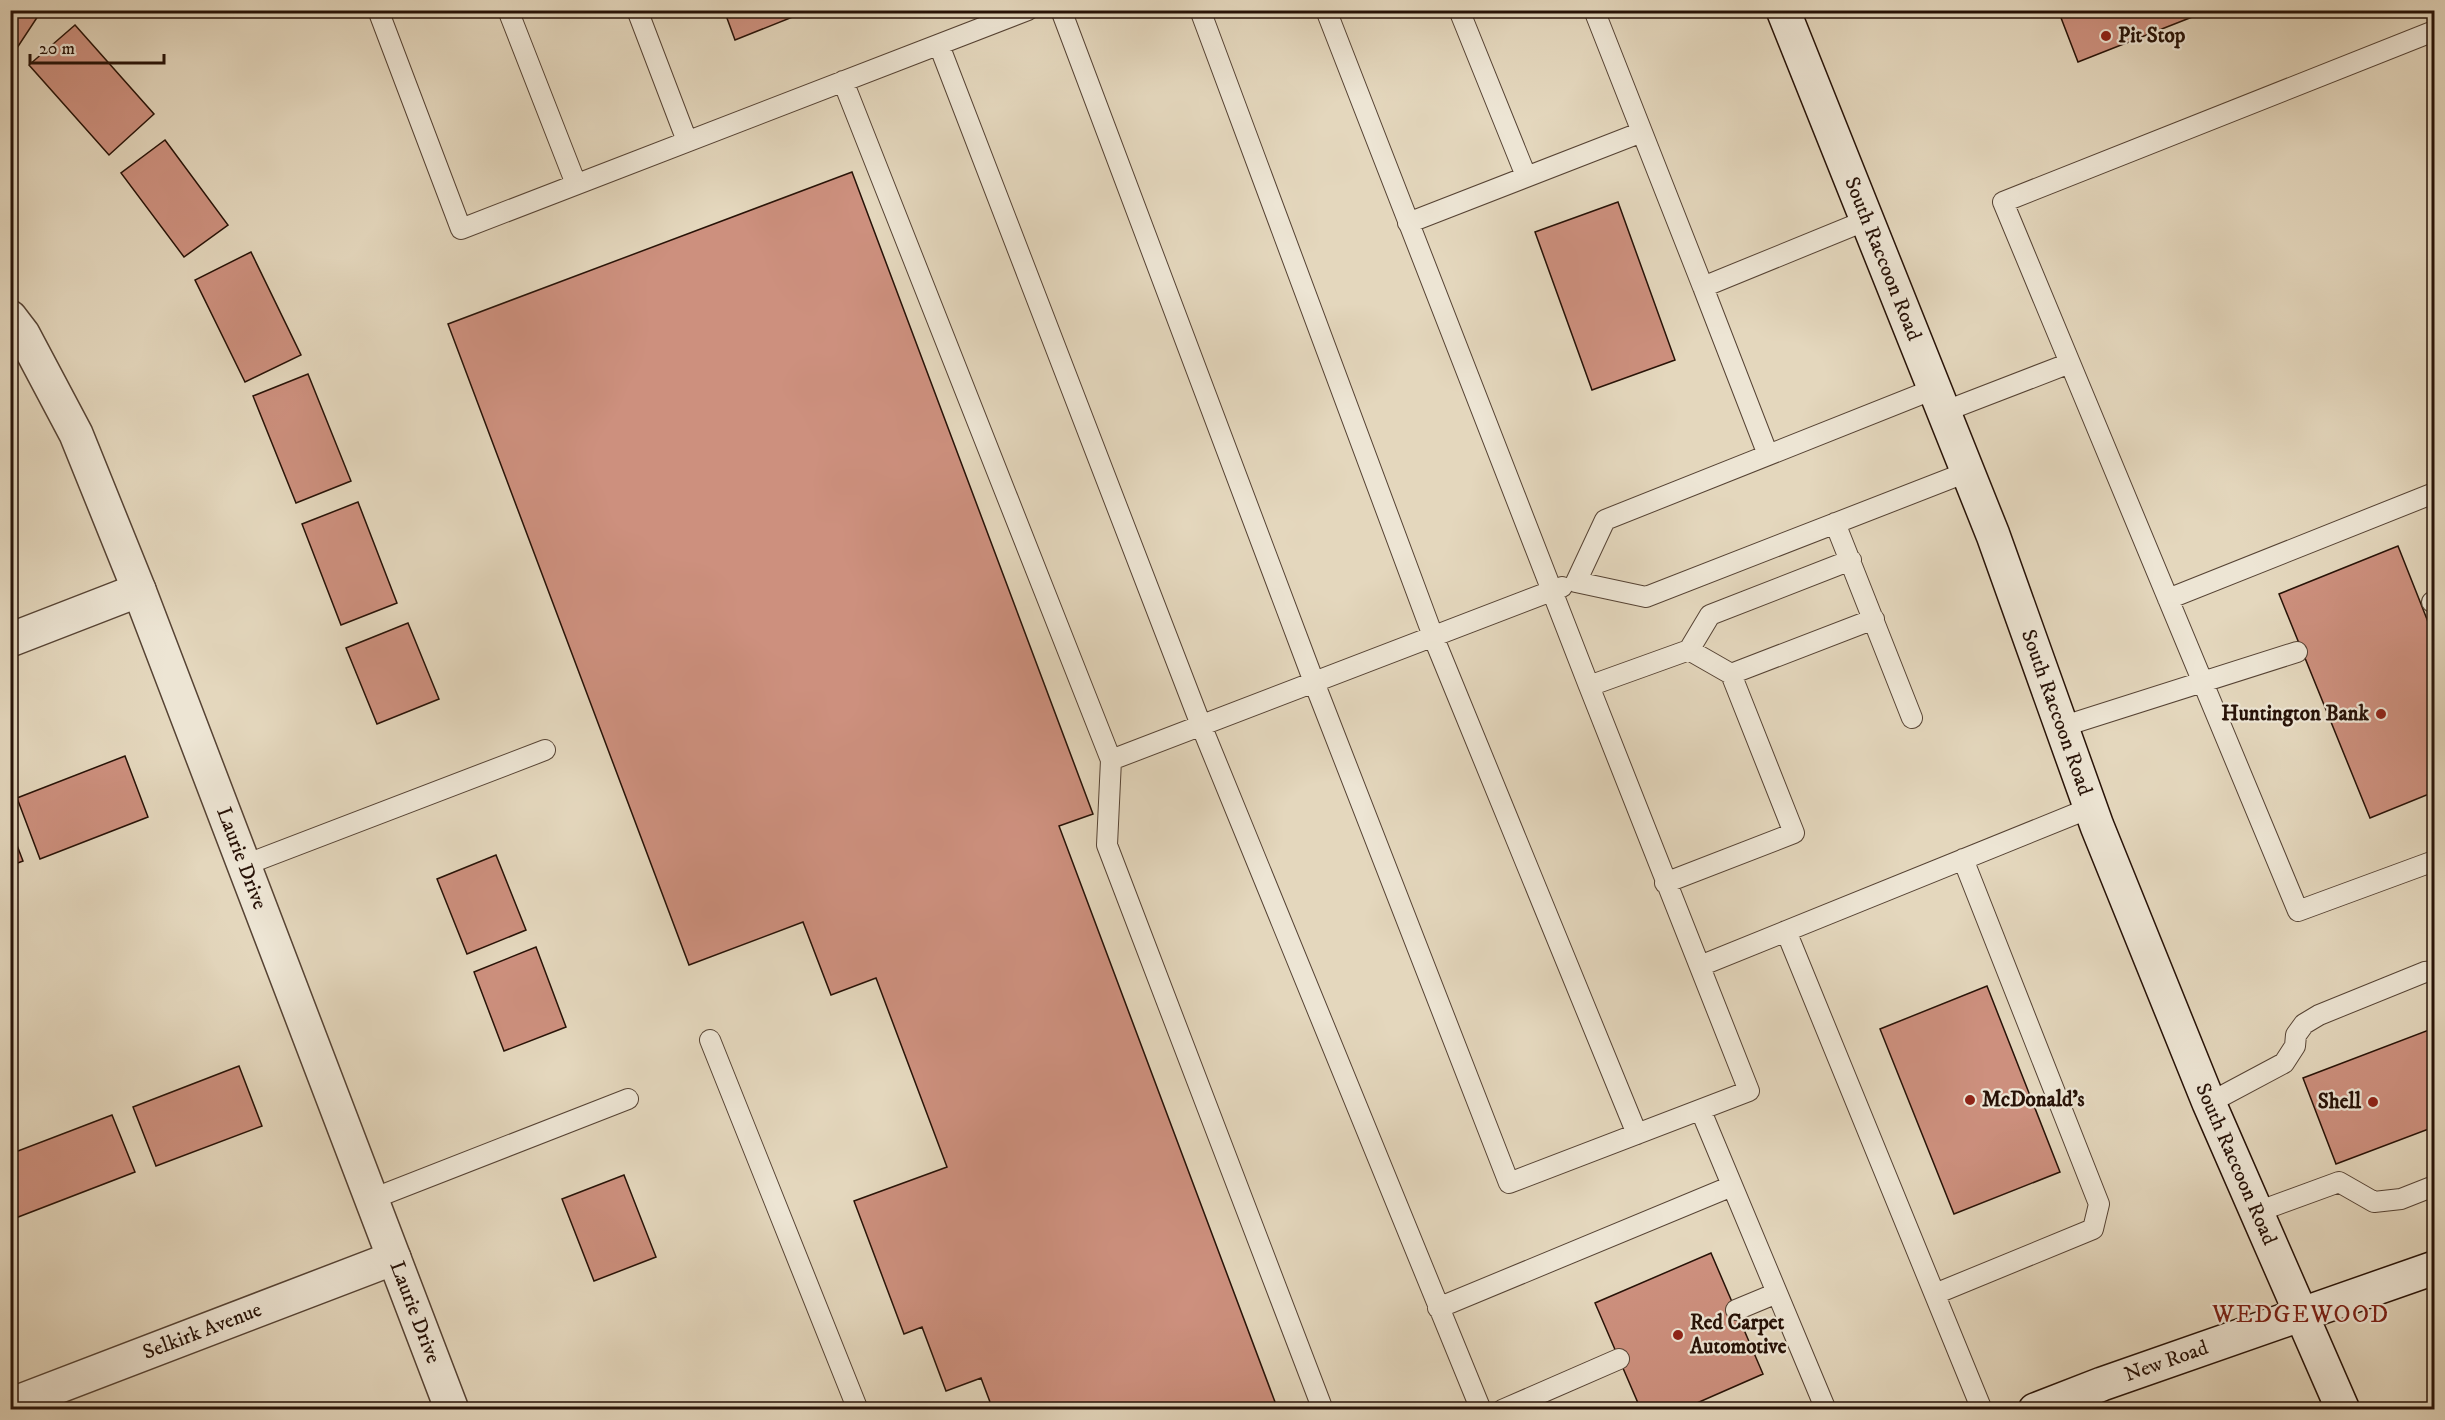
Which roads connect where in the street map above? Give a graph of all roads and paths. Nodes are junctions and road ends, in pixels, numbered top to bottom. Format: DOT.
graph roads {
  1 [pos="378,10"];
  2 [pos="508,10"];
  3 [pos="637,10"];
  4 [pos="1028,10"];
  5 [pos="1061,10"];
  6 [pos="1200,10"];
  7 [pos="1326,10"];
  8 [pos="1459,10"];
  9 [pos="1594,10"];
  10 [pos="1783,10"];
  11 [pos="2434,31"];
  12 [pos="939,45"];
  13 [pos="843,81"];
  14 [pos="1642,132"];
  15 [pos="687,141"];
  16 [pos="1526,177"];
  17 [pos="576,184"];
  18 [pos="1867,220"];
  19 [pos="1408,223"];
  20 [pos="1703,287"];
  21 [pos="10,317"];
  22 [pos="2070,363"];
  23 [pos="1939,400"];
  24 [pos="1768,455"];
  25 [pos="1968,472"];
  26 [pos="2434,493"];
  27 [pos="1835,523"];
  28 [pos="1851,560"];
  29 [pos="1576,582"];
  30 [pos="139,590"];
  31 [pos="1550,591"];
  32 [pos="2169,599"];
  33 [pos="1874,619"];
  34 [pos="1433,636"];
  35 [pos="10,640"];
  36 [pos="1689,650"];
  37 [pos="2297,652"];
  38 [pos="1731,674"];
  39 [pos="1314,682"];
  40 [pos="2203,683"];
  41 [pos="1588,686"];
  42 [pos="1912,718"];
  43 [pos="1201,725"];
  44 [pos="2061,728"];
  45 [pos="545,750"];
  46 [pos="1111,760"];
  47 [pos="2090,808"];
  48 [pos="1963,860"];
  49 [pos="2434,861"];
  50 [pos="245,865"];
  51 [pos="1665,883"];
  52 [pos="1786,931"];
  53 [pos="1700,966"];
  54 [pos="2434,971"];
  55 [pos="710,1040"];
  56 [pos="628,1099"];
  57 [pos="2209,1102"];
  58 [pos="1701,1111"];
  59 [pos="1637,1134"];
  60 [pos="1732,1186"];
  61 [pos="2434,1186"];
  62 [pos="372,1199"];
  63 [pos="2257,1212"];
  64 [pos="394,1258"];
  65 [pos="2434,1268"];
  66 [pos="1777,1293"];
  67 [pos="1935,1294"];
  68 [pos="1438,1308"];
  69 [pos="1736,1310"];
  70 [pos="2301,1315"];
  71 [pos="1619,1359"];
  72 [pos="10,1405"];
  73 [pos="2341,1409"];
  74 [pos="452,1410"];
  75 [pos="858,1410"];
  76 [pos="1323,1410"];
  77 [pos="1481,1410"];
  78 [pos="1502,1410"];
  79 [pos="1826,1410"];
  80 [pos="1982,1410"];
  81 [pos="2035,1410"];
  1 -- 17 [label="lane"];
  2 -- 17 [label="lane"];
  3 -- 15 [label="lane"];
  4 -- 12 [label="lane"];
  5 -- 39 [label="lane"];
  6 -- 34 [label="lane"];
  7 -- 19 [label="lane"];
  8 -- 16 [label="lane"];
  9 -- 14 [label="lane"];
  10 -- 18 [label="street, South Raccoon Road"];
  11 -- 22 [label="lane"];
  12 -- 13 [label="lane"];
  12 -- 43 [label="lane"];
  13 -- 15 [label="lane"];
  13 -- 46 [label="lane"];
  14 -- 16 [label="lane"];
  14 -- 20 [label="lane"];
  15 -- 17 [label="lane"];
  16 -- 19 [label="lane"];
  18 -- 20 [label="lane"];
  18 -- 23 [label="street, South Raccoon Road"];
  19 -- 31 [label="lane"];
  20 -- 24 [label="lane"];
  21 -- 30 [label="street, Laurie Drive"];
  22 -- 23 [label="lane"];
  22 -- 32 [label="lane"];
  23 -- 24 [label="lane"];
  23 -- 25 [label="street, South Raccoon Road"];
  24 -- 29 [label="lane"];
  25 -- 27 [label="lane"];
  25 -- 44 [label="street, South Raccoon Road"];
  26 -- 32 [label="lane"];
  27 -- 28 [label="lane"];
  27 -- 29 [label="lane"];
  28 -- 33 [label="lane"];
  28 -- 36 [label="lane"];
  29 -- 31 [label="lane"];
  30 -- 35 [label="street"];
  30 -- 50 [label="street, Laurie Drive"];
  31 -- 34 [label="lane"];
  31 -- 41 [label="lane"];
  32 -- 40 [label="lane"];
  33 -- 38 [label="lane"];
  33 -- 42 [label="lane"];
  34 -- 39 [label="lane"];
  34 -- 59 [label="lane"];
  36 -- 38 [label="lane"];
  36 -- 41 [label="lane"];
  37 -- 40 [label="lane"];
  38 -- 51 [label="lane"];
  39 -- 43 [label="lane"];
  39 -- 59 [label="lane"];
  40 -- 44 [label="lane"];
  40 -- 49 [label="lane"];
  41 -- 51 [label="lane"];
  43 -- 46 [label="lane"];
  43 -- 68 [label="lane"];
  44 -- 47 [label="street, South Raccoon Road"];
  45 -- 50 [label="lane"];
  46 -- 76 [label="lane"];
  47 -- 48 [label="lane"];
  47 -- 57 [label="street, South Raccoon Road"];
  48 -- 52 [label="lane"];
  48 -- 67 [label="lane"];
  50 -- 62 [label="street, Laurie Drive"];
  51 -- 53 [label="lane"];
  52 -- 53 [label="lane"];
  52 -- 67 [label="lane"];
  53 -- 58 [label="lane"];
  54 -- 57 [label="lane"];
  55 -- 75 [label="lane"];
  56 -- 62 [label="lane"];
  57 -- 63 [label="street, South Raccoon Road"];
  58 -- 59 [label="lane"];
  58 -- 60 [label="lane"];
  60 -- 66 [label="lane"];
  60 -- 68 [label="lane"];
  61 -- 63 [label="lane"];
  62 -- 64 [label="street, Laurie Drive"];
  63 -- 70 [label="street, South Raccoon Road"];
  64 -- 72 [label="street, Selkirk Avenue"];
  64 -- 74 [label="street, Laurie Drive"];
  65 -- 70 [label="street, New Road"];
  66 -- 69 [label="lane"];
  66 -- 79 [label="lane"];
  67 -- 80 [label="lane"];
  68 -- 77 [label="lane"];
  70 -- 73 [label="street, South Raccoon Road"];
  70 -- 81 [label="street, New Road"];
  71 -- 78 [label="lane"];
}
